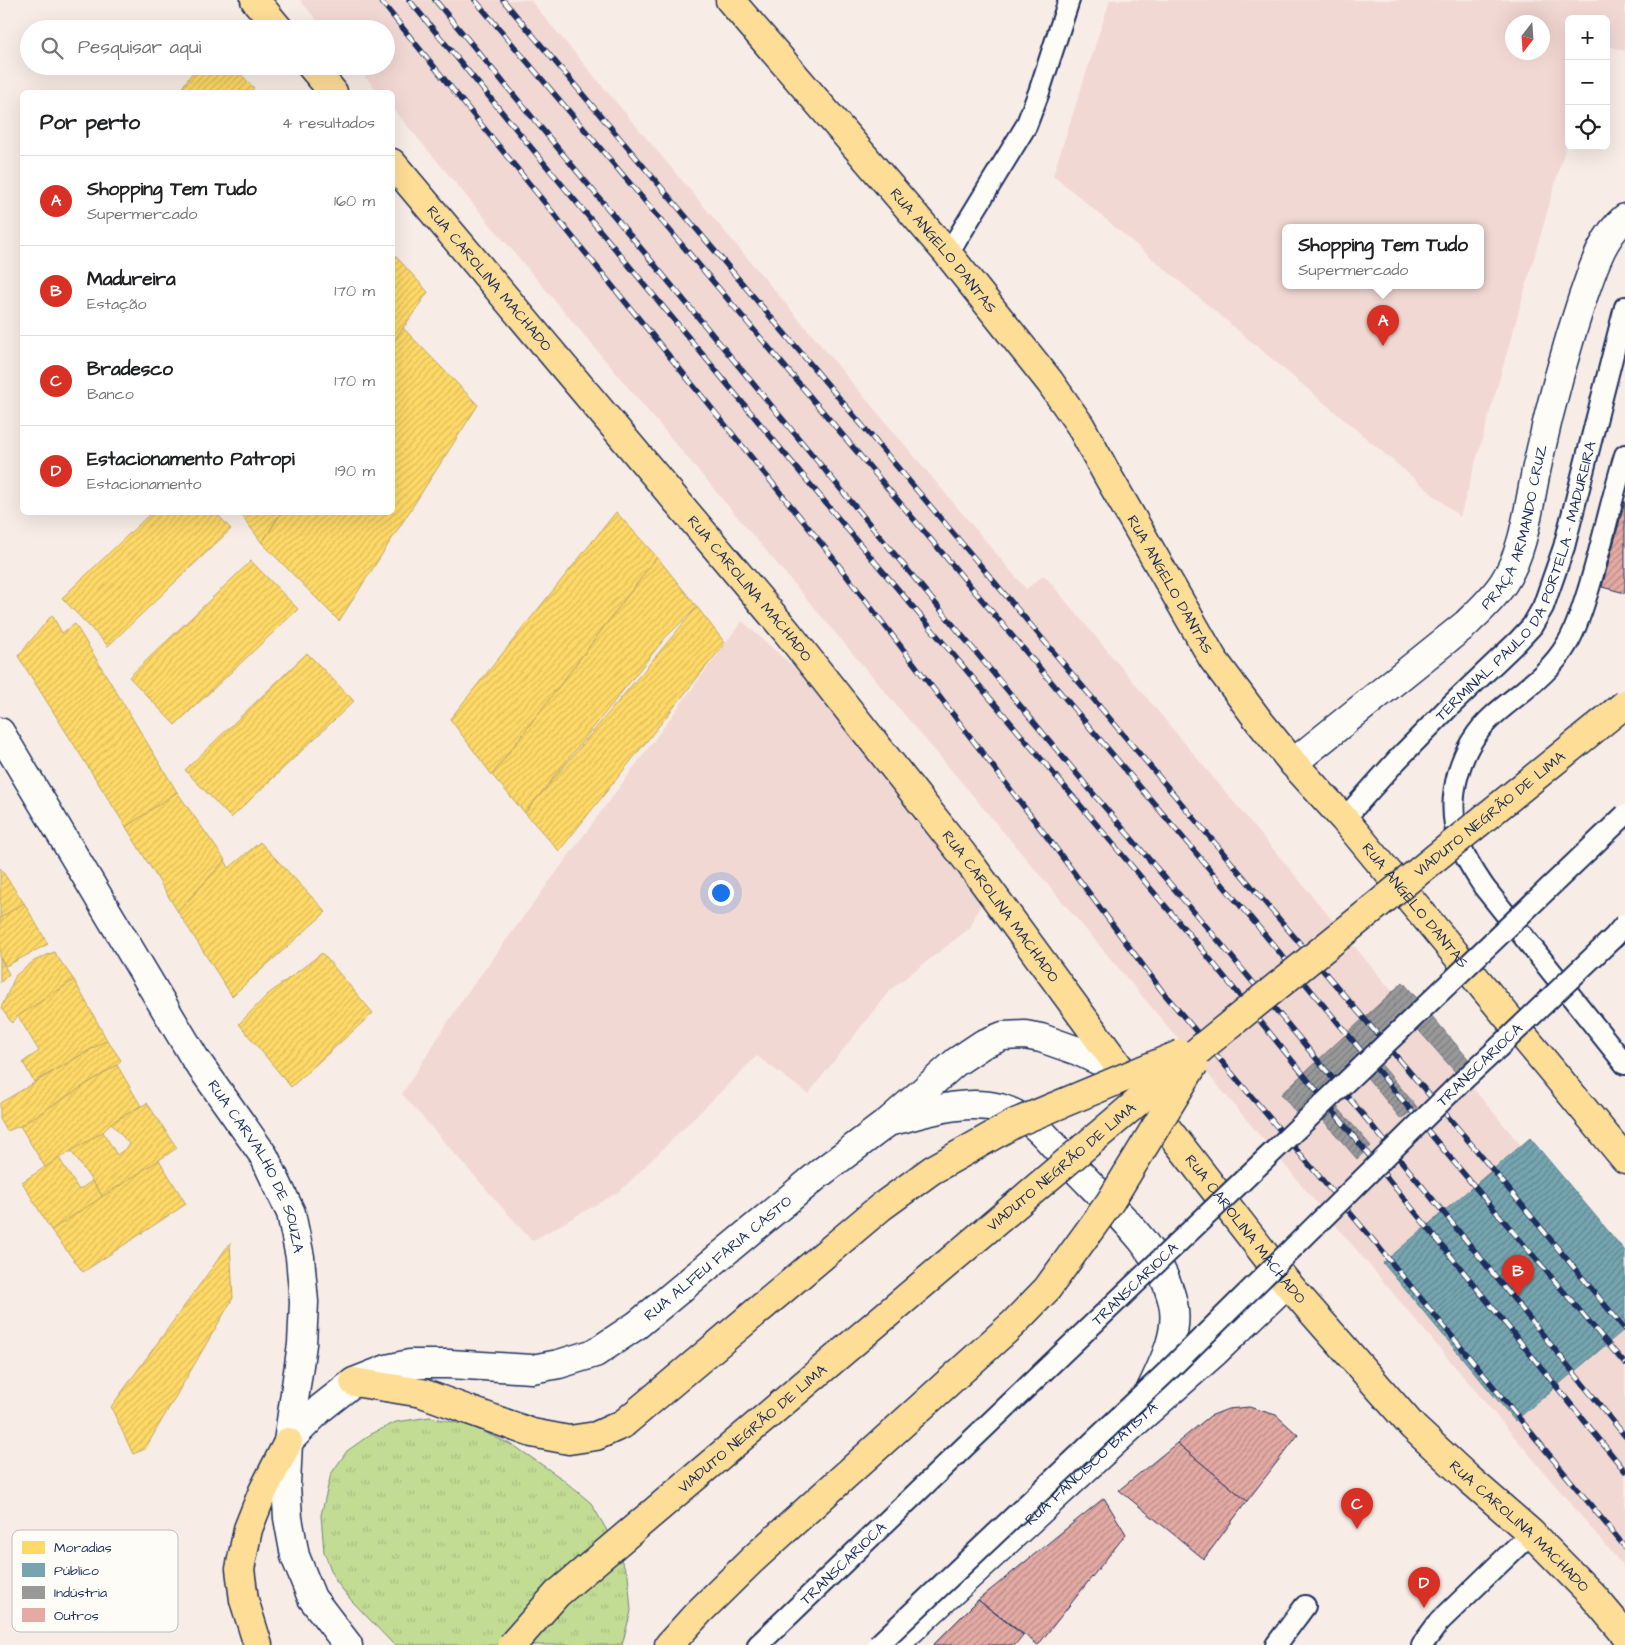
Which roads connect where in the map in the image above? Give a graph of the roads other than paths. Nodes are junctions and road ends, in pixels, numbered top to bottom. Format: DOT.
graph roads {
  1 [pos="255,0"];
  2 [pos="730,0"];
  3 [pos="1069,0"];
  4 [pos="272,20"];
  5 [pos="319,75"];
  6 [pos="331,90"];
  7 [pos="395,167"];
  8 [pos="1625,218"];
  9 [pos="948,254"];
  10 [pos="1625,307"];
  11 [pos="1625,455"];
  12 [pos="1625,704"];
  13 [pos="0,732"];
  14 [pos="1293,763"];
  15 [pos="1625,815"];
  16 [pos="1344,819"];
  17 [pos="1625,924"];
  18 [pos="1206,1044"];
  19 [pos="1625,1064"];
  20 [pos="1123,1072"];
  21 [pos="888,1122"];
  22 [pos="1625,1159"];
  23 [pos="1287,1283"];
  24 [pos="354,1382"];
  25 [pos="1139,1419"];
  26 [pos="288,1442"];
  27 [pos="1531,1533"];
  28 [pos="1305,1606"];
  29 [pos="1625,1634"];
  30 [pos="258,1645"];
  31 [pos="348,1645"];
  32 [pos="512,1645"];
  33 [pos="669,1645"];
  34 [pos="758,1645"];
  35 [pos="878,1645"];
  36 [pos="894,1645"];
  37 [pos="1276,1645"];
  38 [pos="1422,1645"];
  1 -- 4 [label="main road"];
  2 -- 9 [label="main road, RUA ANGELO DANTAS"];
  3 -- 9 [label="lane"];
  5 -- 6 [label="main road"];
  7 -- 20 [label="main road, RUA CAROLINA MACHADO"];
  8 -- 14 [label="main road, PRAÇA ARMANDO CRUZ"];
  9 -- 14 [label="main road, RUA ANGELO DANTAS"];
  10 -- 16 [label="lane, TERMINAL PAULO DA PORTELA - MADUREIRA"];
  11 -- 19 [label="lane"];
  12 -- 18 [label="main road, VIADUTO NEGRÃO DE LIMA, bridge"];
  13 -- 26 [label="main road, RUA CARVALHO DE SOUZA"];
  14 -- 16 [label="main road, RUA ANGELO DANTAS"];
  15 -- 34 [label="lane, TRANSCARIOCA, bridge"];
  16 -- 22 [label="main road, RUA ANGELO DANTAS"];
  17 -- 35 [label="lane, TRANSCARIOCA, bridge"];
  18 -- 24 [label="main road, bridge"];
  18 -- 32 [label="main road, VIADUTO NEGRÃO DE LIMA, bridge"];
  18 -- 33 [label="main road, bridge"];
  20 -- 21 [label="main road, RUA ALFEU FARIA CASTO"];
  20 -- 23 [label="main road, RUA CAROLINA MACHADO"];
  21 -- 24 [label="main road, RUA ALFEU FARIA CASTO"];
  21 -- 25 [label="main road"];
  23 -- 25 [label="main road, RUA FANCISCO BATISTA"];
  23 -- 27 [label="main road, RUA CAROLINA MACHADO"];
  24 -- 26 [label="main road, RUA ALFEU FARIA CASTO"];
  25 -- 36 [label="main road, RUA FANCISCO BATISTA"];
  26 -- 30 [label="main road"];
  26 -- 31 [label="main road, RUA CARVALHO DE SOUZA"];
  27 -- 29 [label="main road, RUA CAROLINA MACHADO"];
  27 -- 38 [label="lane"];
  28 -- 37 [label="lane"];
}
